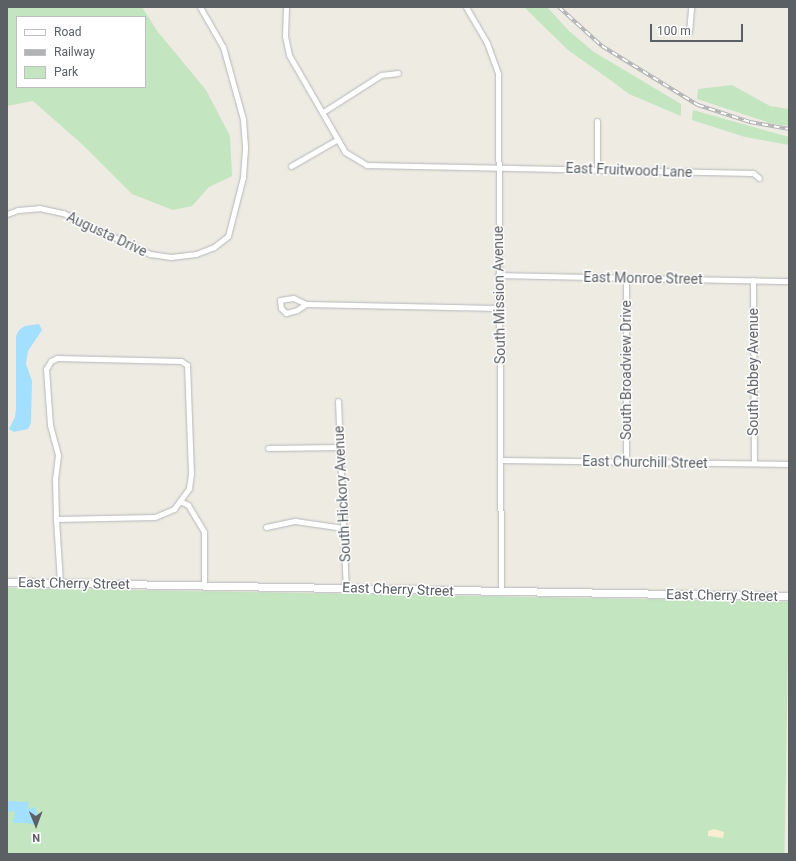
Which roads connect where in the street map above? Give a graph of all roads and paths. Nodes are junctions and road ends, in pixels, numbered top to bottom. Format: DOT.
graph roads {
  1 [pos="200,7"];
  2 [pos="286,7"];
  3 [pos="466,7"];
  4 [pos="691,7"];
  5 [pos="689,32"];
  6 [pos="398,73"];
  7 [pos="323,112"];
  8 [pos="597,121"];
  9 [pos="338,140"];
  10 [pos="291,166"];
  11 [pos="498,167"];
  12 [pos="597,168"];
  13 [pos="758,178"];
  14 [pos="7,214"];
  15 [pos="498,275"];
  16 [pos="626,277"];
  17 [pos="753,280"];
  18 [pos="789,281"];
  19 [pos="306,304"];
  20 [pos="498,308"];
  21 [pos="338,401"];
  22 [pos="340,447"];
  23 [pos="268,448"];
  24 [pos="501,460"];
  25 [pos="626,462"];
  26 [pos="754,463"];
  27 [pos="789,464"];
  28 [pos="180,501"];
  29 [pos="56,518"];
  30 [pos="266,527"];
  31 [pos="344,528"];
  32 [pos="7,582"];
  33 [pos="60,582"];
  34 [pos="204,585"];
  35 [pos="346,588"];
  36 [pos="501,592"];
  37 [pos="789,596"];
  1 -- 14 [label="street, Augusta Drive"];
  2 -- 7 [label="street, East Fruitwood Lane"];
  3 -- 11 [label="street, South Mission Avenue"];
  4 -- 5 [label="street"];
  6 -- 7 [label="street"];
  7 -- 9 [label="street, East Fruitwood Lane"];
  8 -- 12 [label="street"];
  9 -- 10 [label="street"];
  9 -- 11 [label="street, East Fruitwood Lane"];
  11 -- 12 [label="street, East Fruitwood Lane"];
  11 -- 15 [label="street, South Mission Avenue"];
  12 -- 13 [label="street, East Fruitwood Lane"];
  15 -- 16 [label="street, East Monroe Street"];
  15 -- 20 [label="street, South Mission Avenue"];
  16 -- 17 [label="street, East Monroe Street"];
  16 -- 25 [label="street, South Broadview Drive"];
  17 -- 18 [label="street, East Monroe Street"];
  17 -- 26 [label="street, South Abbey Avenue"];
  19 -- 19 [label="street"];
  19 -- 20 [label="street"];
  20 -- 24 [label="street, South Mission Avenue"];
  21 -- 22 [label="street, South Hickory Avenue"];
  22 -- 23 [label="street"];
  22 -- 31 [label="street, South Hickory Avenue"];
  24 -- 25 [label="street, East Churchill Street"];
  24 -- 36 [label="street, South Mission Avenue"];
  25 -- 26 [label="street, East Churchill Street"];
  26 -- 27 [label="street, East Churchill Street"];
  28 -- 29 [label="street"];
  28 -- 29 [label="street"];
  28 -- 34 [label="street"];
  29 -- 33 [label="street"];
  30 -- 31 [label="street"];
  31 -- 35 [label="street, South Hickory Avenue"];
  32 -- 33 [label="street, East Cherry Street"];
  33 -- 34 [label="street, East Cherry Street"];
  34 -- 35 [label="street, East Cherry Street"];
  35 -- 36 [label="street, East Cherry Street"];
  36 -- 37 [label="street, East Cherry Street"];
}
